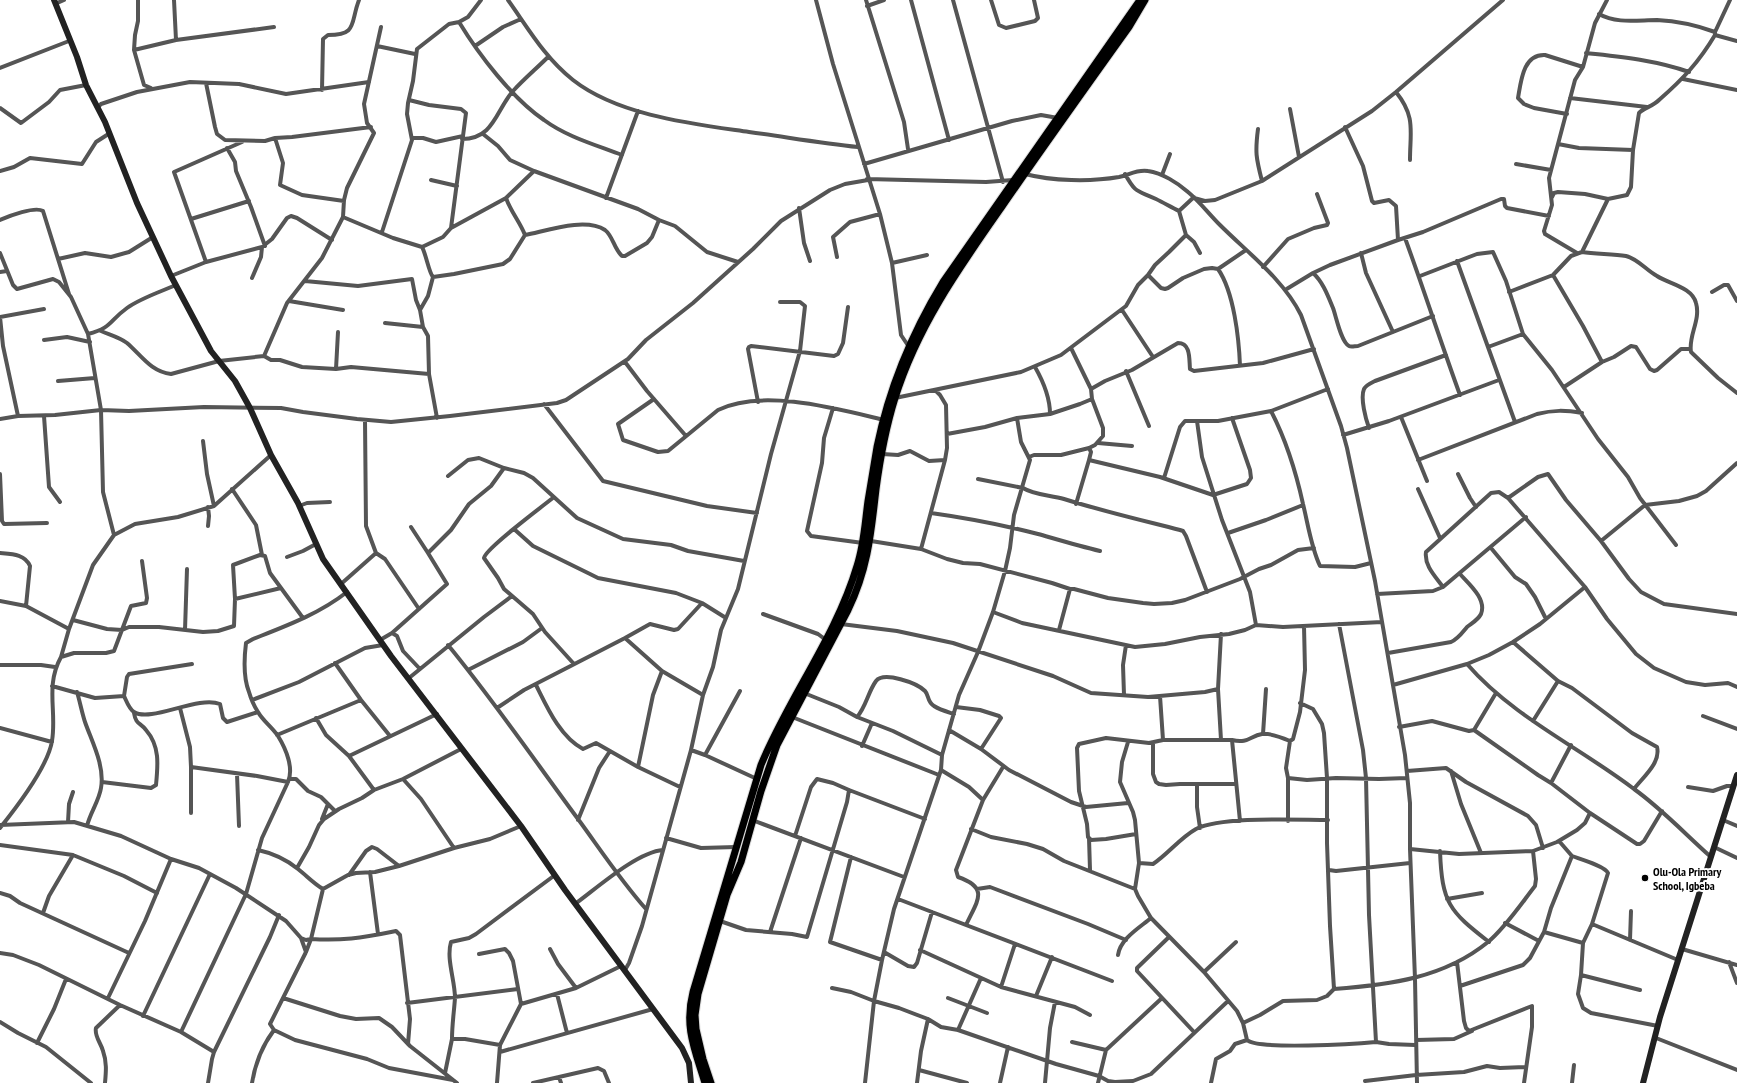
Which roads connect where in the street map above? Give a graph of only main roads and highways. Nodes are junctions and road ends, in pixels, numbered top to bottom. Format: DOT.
graph roads {
  1 [pos="1140,0"];
  2 [pos="1145,0"];
  3 [pos="705,1083"];
  4 [pos="710,1083"];
  1 -- 3 [label="main road"];
  2 -- 4 [label="main road"];
}
